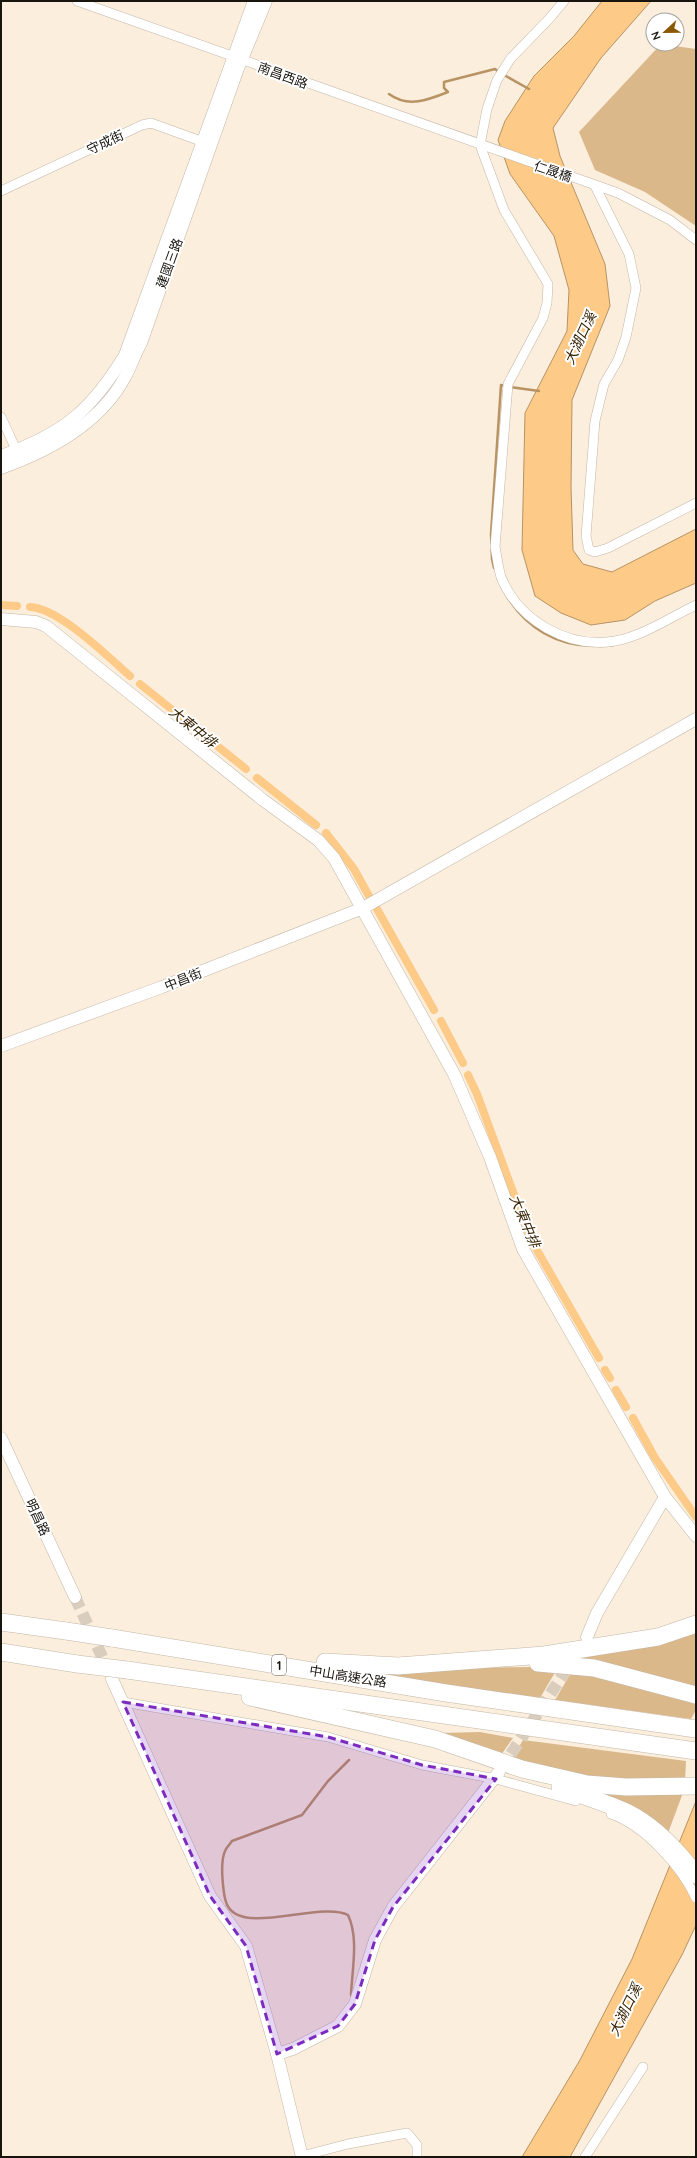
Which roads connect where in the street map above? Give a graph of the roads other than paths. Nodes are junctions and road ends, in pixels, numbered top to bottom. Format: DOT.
graph roads {
  1 [pos="77,1"];
  2 [pos="254,1"];
  3 [pos="266,1"];
  4 [pos="564,1"];
  5 [pos="237,58"];
  6 [pos="207,143"];
  7 [pos="484,147"];
  8 [pos="595,186"];
  9 [pos="1,191"];
  10 [pos="696,240"];
  11 [pos="1,417"];
  12 [pos="1,456"];
  13 [pos="19,456"];
  14 [pos="1,468"];
  15 [pos="696,503"];
  16 [pos="696,605"];
  17 [pos="1,619"];
  18 [pos="696,719"];
  19 [pos="363,908"];
  20 [pos="1,1046"];
  21 [pos="1,1438"];
  22 [pos="665,1497"];
  23 [pos="696,1536"];
  24 [pos="75,1597"];
  25 [pos="1,1622"];
  26 [pos="696,1624"];
  27 [pos="587,1637"];
  28 [pos="118,1639"];
  29 [pos="1,1652"];
  30 [pos="454,1663"];
  31 [pos="127,1674"];
  32 [pos="696,1695"];
  33 [pos="123,1702"];
  34 [pos="696,1729"];
  35 [pos="696,1751"];
  36 [pos="522,1769"];
  37 [pos="498,1776"];
  38 [pos="691,1786"];
  39 [pos="696,1875"];
  40 [pos="696,1898"];
  41 [pos="278,2054"];
  42 [pos="643,2067"];
  43 [pos="302,2157"];
  44 [pos="417,2157"];
  45 [pos="584,2157"];
  1 -- 5 [label="street, 南昌西路"];
  2 -- 5 [label="street, 建國三路"];
  3 -- 5 [label="street, 建國三路"];
  4 -- 7 [label="street"];
  5 -- 6 [label="street, 建國三路"];
  5 -- 7 [label="street, 南昌西路"];
  6 -- 9 [label="street, 守成街"];
  6 -- 13 [label="street, 建國三路"];
  7 -- 8 [label="street, 仁晟橋"];
  7 -- 16 [label="street"];
  8 -- 10 [label="street, 仁晟橋"];
  8 -- 15 [label="street"];
  11 -- 13 [label="street"];
  12 -- 13 [label="street, 建國三路"];
  13 -- 14 [label="street, 建國三路"];
  17 -- 19 [label="street"];
  18 -- 19 [label="street, 中昌街"];
  19 -- 20 [label="street, 中昌街"];
  19 -- 22 [label="street"];
  21 -- 24 [label="street, 明昌路"];
  22 -- 23 [label="street"];
  22 -- 27 [label="street"];
  25 -- 28 [label="highway, 中山高速公路 / 1, bridge"];
  26 -- 30 [label="highway"];
  28 -- 30 [label="highway"];
  28 -- 34 [label="highway, 中山高速公路 / 1"];
  29 -- 31 [label="highway, 中山高速公路 / 1, bridge"];
  30 -- 32 [label="highway"];
  31 -- 33 [label="street"];
  31 -- 35 [label="highway, 中山高速公路 / 1"];
  31 -- 36 [label="highway"];
  33 -- 37 [label="street"];
  33 -- 41 [label="street"];
  36 -- 38 [label="highway"];
  36 -- 39 [label="highway"];
  37 -- 40 [label="street"];
  37 -- 41 [label="street"];
  41 -- 43 [label="street"];
  42 -- 45 [label="street"];
  43 -- 44 [label="street"];
}
